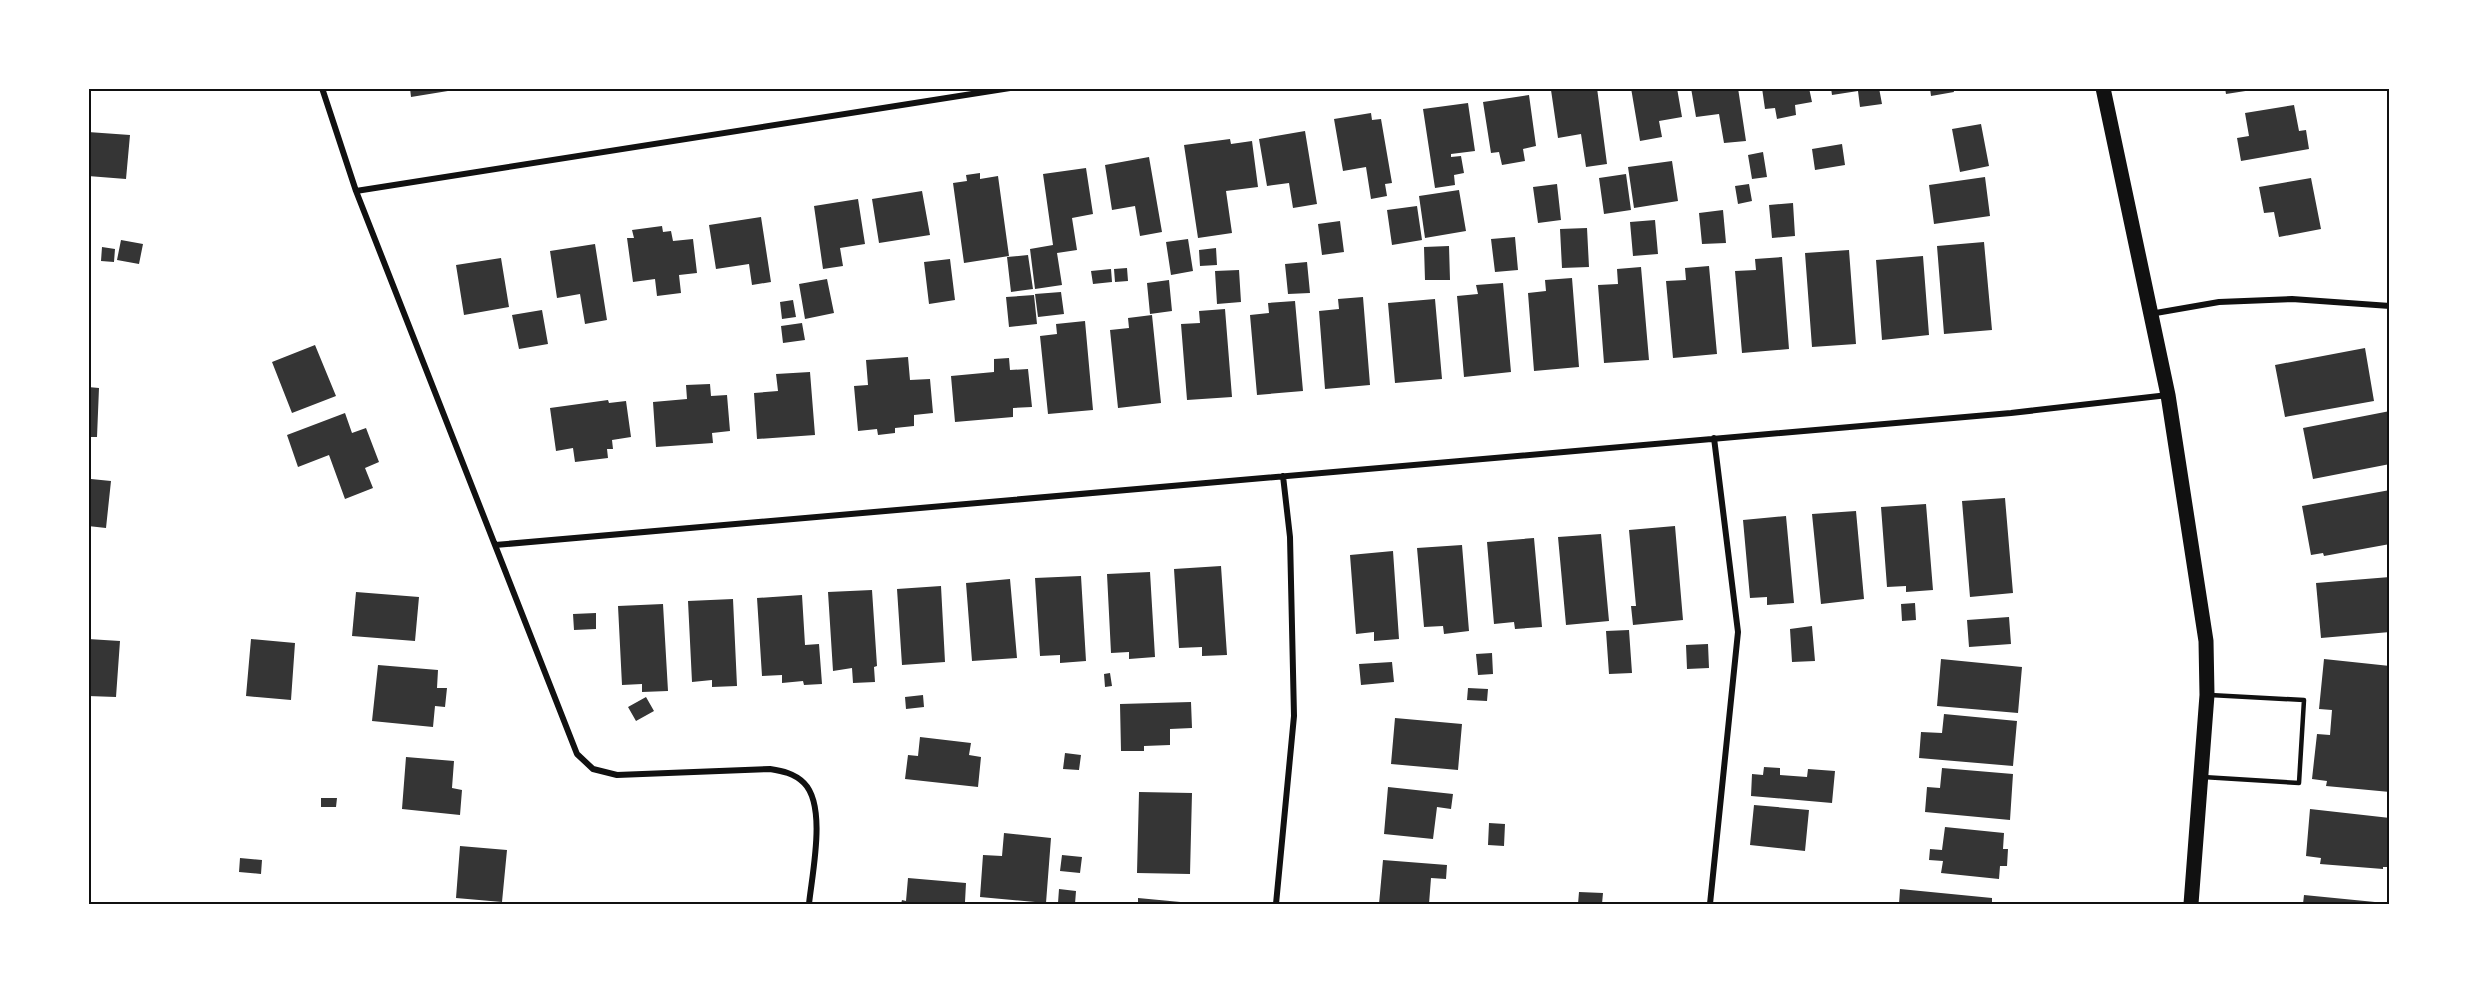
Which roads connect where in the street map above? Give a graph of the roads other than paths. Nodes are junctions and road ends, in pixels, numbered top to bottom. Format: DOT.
graph roads {
  1 [pos="322,88"];
  2 [pos="1010,88"];
  3 [pos="2103,88"];
  4 [pos="356,191"];
  5 [pos="2390,306"];
  6 [pos="2150,314"];
  7 [pos="2168,395"];
  8 [pos="1714,438"];
  9 [pos="1283,476"];
  10 [pos="495,545"];
  11 [pos="2207,695"];
  12 [pos="2203,777"];
  13 [pos="809,904"];
  14 [pos="1276,904"];
  15 [pos="1710,904"];
  16 [pos="2191,904"];
  1 -- 4 [label="street"];
  2 -- 4 [label="street"];
  3 -- 6 [label="main road"];
  4 -- 10 [label="street"];
  5 -- 6 [label="street"];
  6 -- 7 [label="main road"];
  7 -- 8 [label="street"];
  7 -- 11 [label="main road"];
  8 -- 9 [label="street"];
  8 -- 15 [label="street"];
  9 -- 10 [label="street"];
  9 -- 14 [label="street"];
  10 -- 13 [label="street"];
  11 -- 12 [label="main road"];
  11 -- 12 [label="lane"];
  12 -- 16 [label="main road"];
}
